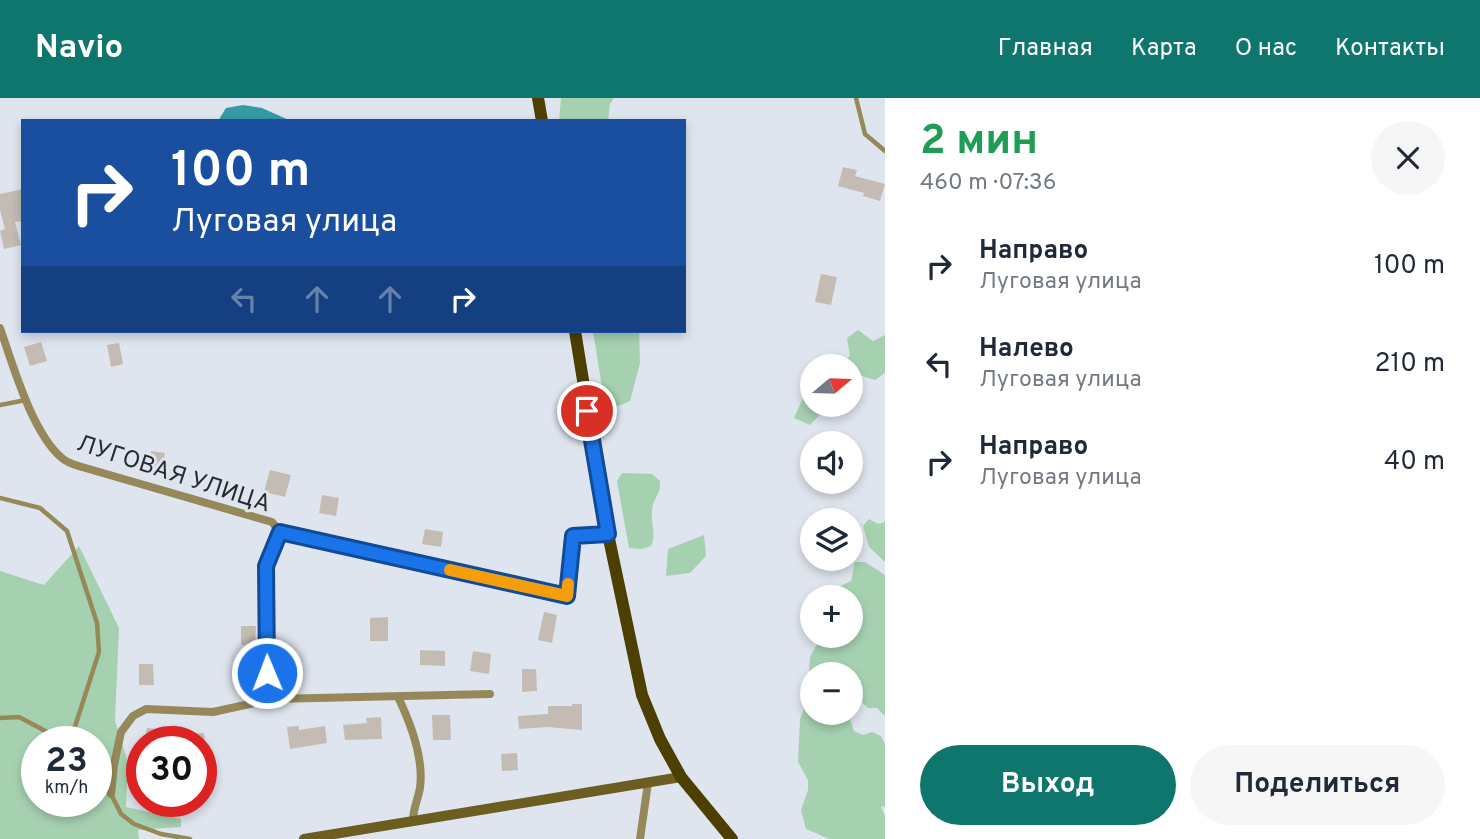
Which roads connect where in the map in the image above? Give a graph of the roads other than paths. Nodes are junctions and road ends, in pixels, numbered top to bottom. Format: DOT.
graph roads {
  1 [pos="538,98"];
  2 [pos="856,98"];
  3 [pos="542,119"];
  4 [pos="885,151"];
  5 [pos="0,328"];
  6 [pos="575,333"];
  7 [pos="26,400"];
  8 [pos="0,405"];
  9 [pos="0,498"];
  10 [pos="280,532"];
  11 [pos="608,534"];
  12 [pos="490,694"];
  13 [pos="398,697"];
  14 [pos="267,700"];
  15 [pos="0,718"];
  16 [pos="37,726"];
  17 [pos="74,726"];
  18 [pos="681,777"];
  19 [pos="648,783"];
  20 [pos="112,784"];
  21 [pos="112,796"];
  22 [pos="413,820"];
  23 [pos="348,835"];
  24 [pos="190,839"];
  25 [pos="304,839"];
  26 [pos="640,839"];
  27 [pos="732,839"];
  1 -- 3 [label="main road"];
  2 -- 4 [label="lane"];
  5 -- 7 [label="street"];
  6 -- 11 [label="main road"];
  7 -- 8 [label="lane"];
  7 -- 10 [label="street, ЛУГОВАЯ УЛИЦА"];
  9 -- 17 [label="lane"];
  10 -- 11 [label="street, ЛУГОВАЯ УЛИЦА"];
  10 -- 14 [label="street"];
  11 -- 18 [label="main road"];
  12 -- 13 [label="street"];
  13 -- 14 [label="street"];
  13 -- 22 [label="street"];
  14 -- 20 [label="street"];
  15 -- 16 [label="lane"];
  18 -- 19 [label="main road"];
  18 -- 27 [label="main road"];
  19 -- 22 [label="main road"];
  19 -- 26 [label="street"];
  21 -- 24 [label="lane"];
  22 -- 23 [label="main road"];
  23 -- 25 [label="main road"];
}
